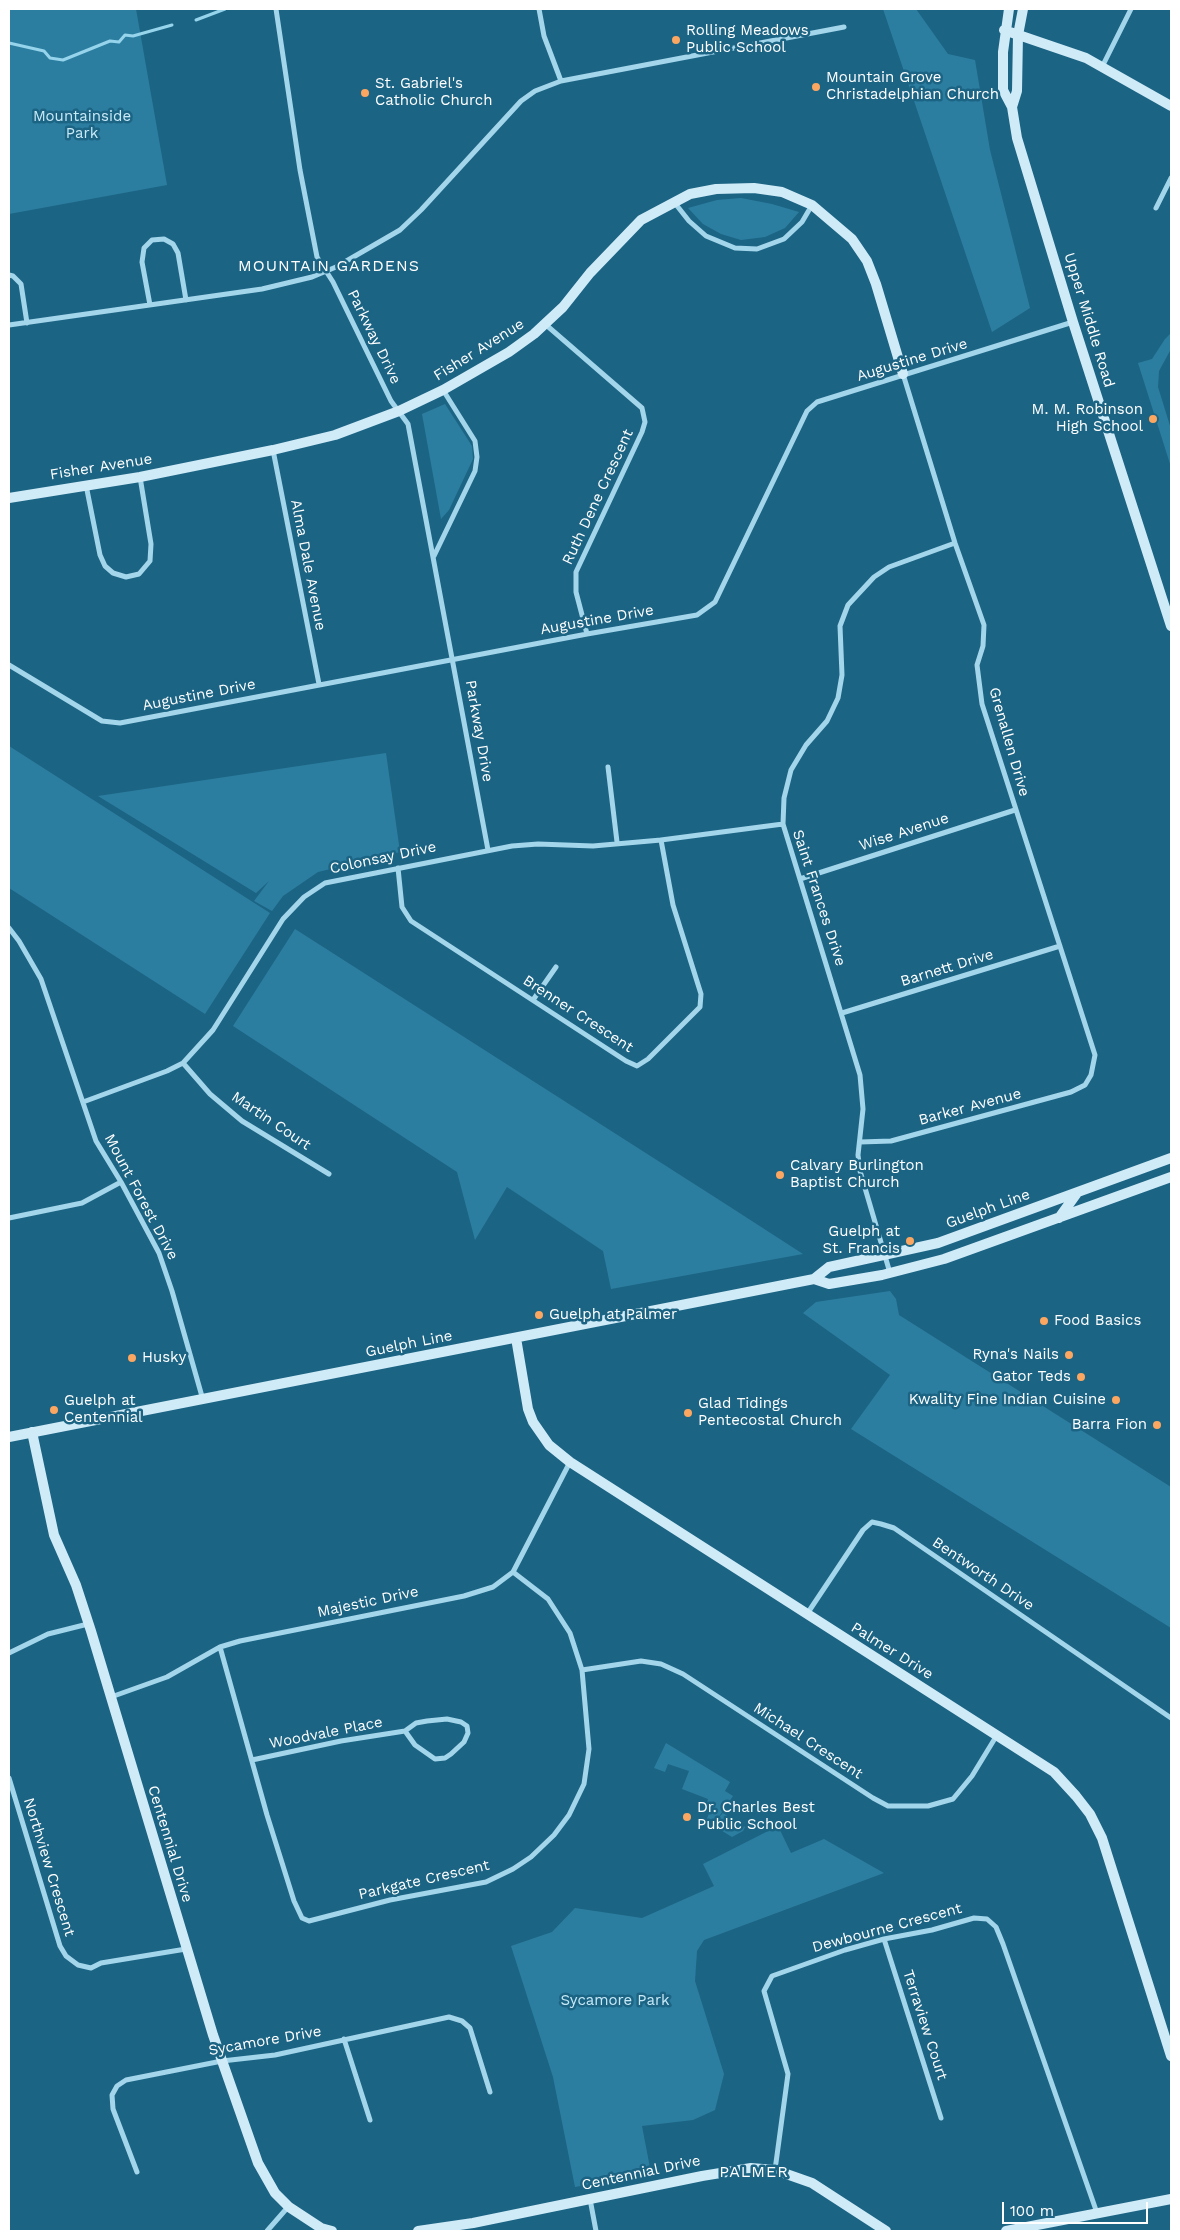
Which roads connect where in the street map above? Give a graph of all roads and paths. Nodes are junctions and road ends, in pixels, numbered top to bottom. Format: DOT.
graph roads {
  1 [pos="276,9"];
  2 [pos="540,9"];
  3 [pos="1009,9"];
  4 [pos="1023,9"];
  5 [pos="1131,9"];
  6 [pos="844,27"];
  7 [pos="1004,30"];
  8 [pos="1018,35"];
  9 [pos="1102,67"];
  10 [pos="561,81"];
  11 [pos="1171,106"];
  12 [pos="1012,107"];
  13 [pos="1171,178"];
  14 [pos="674,201"];
  15 [pos="812,205"];
  16 [pos="1156,208"];
  17 [pos="326,272"];
  18 [pos="9,275"];
  19 [pos="186,300"];
  20 [pos="150,305"];
  21 [pos="1073,322"];
  22 [pos="27,323"];
  23 [pos="545,324"];
  24 [pos="9,325"];
  25 [pos="903,374"];
  26 [pos="443,390"];
  27 [pos="399,411"];
  28 [pos="273,450"];
  29 [pos="140,478"];
  30 [pos="86,485"];
  31 [pos="9,498"];
  32 [pos="955,543"];
  33 [pos="434,557"];
  34 [pos="1171,626"];
  35 [pos="587,634"];
  36 [pos="453,660"];
  37 [pos="9,665"];
  38 [pos="319,684"];
  39 [pos="608,767"];
  40 [pos="1015,810"];
  41 [pos="783,824"];
  42 [pos="661,840"];
  43 [pos="617,842"];
  44 [pos="488,850"];
  45 [pos="398,868"];
  46 [pos="800,879"];
  47 [pos="9,928"];
  48 [pos="1060,946"];
  49 [pos="556,967"];
  50 [pos="533,1000"];
  51 [pos="842,1013"];
  52 [pos="183,1063"];
  53 [pos="1085,1085"];
  54 [pos="83,1102"];
  55 [pos="860,1142"];
  56 [pos="1171,1158"];
  57 [pos="329,1174"];
  58 [pos="1171,1177"];
  59 [pos="121,1182"];
  60 [pos="1078,1192"];
  61 [pos="9,1218"];
  62 [pos="1059,1218"];
  63 [pos="887,1256"];
  64 [pos="890,1273"];
  65 [pos="814,1279"];
  66 [pos="516,1338"];
  67 [pos="202,1400"];
  68 [pos="32,1432"];
  69 [pos="9,1436"];
  70 [pos="570,1462"];
  71 [pos="513,1572"];
  72 [pos="806,1614"];
  73 [pos="88,1624"];
  74 [pos="220,1648"];
  75 [pos="9,1653"];
  76 [pos="582,1670"];
  77 [pos="111,1697"];
  78 [pos="1171,1718"];
  79 [pos="405,1731"];
  80 [pos="996,1735"];
  81 [pos="252,1760"];
  82 [pos="9,1778"];
  83 [pos="884,1939"];
  84 [pos="186,1949"];
  85 [pos="344,2039"];
  86 [pos="1171,2056"];
  87 [pos="222,2061"];
  88 [pos="490,2092"];
  89 [pos="941,2118"];
  90 [pos="370,2120"];
  91 [pos="775,2170"];
  92 [pos="137,2172"];
  93 [pos="590,2199"];
  94 [pos="1171,2199"];
  95 [pos="289,2207"];
  96 [pos="1097,2213"];
  97 [pos="474,2227"];
  98 [pos="267,2231"];
  99 [pos="332,2231"];
  100 [pos="418,2231"];
  101 [pos="596,2231"];
  102 [pos="886,2231"];
  103 [pos="1006,2231"];
  1 -- 17 [label="street, Parkway Drive"];
  2 -- 10 [label="street"];
  3 -- 7 [label="street, Upper Middle Road"];
  4 -- 8 [label="street, Upper Middle Road"];
  5 -- 9 [label="street"];
  6 -- 10 [label="street"];
  7 -- 8 [label="street"];
  7 -- 12 [label="street, Upper Middle Road"];
  8 -- 9 [label="street"];
  8 -- 12 [label="street, Upper Middle Road"];
  9 -- 11 [label="street"];
  10 -- 17 [label="street"];
  12 -- 21 [label="street, Upper Middle Road"];
  13 -- 16 [label="street"];
  14 -- 15 [label="street, Fisher Avenue"];
  14 -- 15 [label="street"];
  14 -- 23 [label="street, Fisher Avenue"];
  15 -- 25 [label="street, Fisher Avenue"];
  17 -- 19 [label="street"];
  17 -- 27 [label="street, Parkway Drive"];
  18 -- 22 [label="street"];
  19 -- 20 [label="street"];
  19 -- 20 [label="street"];
  20 -- 22 [label="street"];
  21 -- 25 [label="street, Augustine Drive"];
  21 -- 34 [label="street, Upper Middle Road"];
  22 -- 24 [label="street"];
  23 -- 26 [label="street, Fisher Avenue"];
  23 -- 35 [label="street, Ruth Dene Crescent"];
  25 -- 32 [label="street, Grenallen Drive"];
  25 -- 35 [label="street, Augustine Drive"];
  26 -- 27 [label="street, Fisher Avenue"];
  26 -- 33 [label="street"];
  27 -- 28 [label="street, Fisher Avenue"];
  27 -- 33 [label="street, Parkway Drive"];
  28 -- 29 [label="street, Fisher Avenue"];
  28 -- 38 [label="street, Alma Dale Avenue"];
  29 -- 30 [label="street, Fisher Avenue"];
  29 -- 30 [label="street"];
  30 -- 31 [label="street, Fisher Avenue"];
  32 -- 40 [label="street, Grenallen Drive"];
  32 -- 41 [label="street, Saint Frances Drive"];
  33 -- 36 [label="street, Parkway Drive"];
  35 -- 36 [label="street, Augustine Drive"];
  36 -- 38 [label="street, Augustine Drive"];
  36 -- 44 [label="street, Parkway Drive"];
  37 -- 38 [label="street, Augustine Drive"];
  39 -- 43 [label="street"];
  40 -- 46 [label="street, Wise Avenue"];
  40 -- 48 [label="street, Grenallen Drive"];
  41 -- 42 [label="street, Colonsay Drive"];
  41 -- 46 [label="street, Saint Frances Drive"];
  42 -- 43 [label="street, Colonsay Drive"];
  42 -- 50 [label="street, Brenner Crescent"];
  43 -- 44 [label="street, Colonsay Drive"];
  44 -- 45 [label="street, Colonsay Drive"];
  45 -- 50 [label="street, Brenner Crescent"];
  45 -- 52 [label="street, Colonsay Drive"];
  46 -- 51 [label="street, Saint Frances Drive"];
  47 -- 54 [label="street, Mount Forest Drive"];
  48 -- 51 [label="street, Barnett Drive"];
  48 -- 53 [label="street, Grenallen Drive"];
  49 -- 50 [label="street"];
  51 -- 55 [label="street, Saint Frances Drive"];
  52 -- 54 [label="street, Colonsay Drive"];
  52 -- 57 [label="street, Martin Court"];
  53 -- 55 [label="street, Barker Avenue"];
  54 -- 59 [label="street, Mount Forest Drive"];
  55 -- 63 [label="street, Saint Frances Drive"];
  56 -- 60 [label="street, Guelph Line"];
  58 -- 62 [label="street, Guelph Line"];
  59 -- 61 [label="street"];
  59 -- 67 [label="street, Mount Forest Drive"];
  60 -- 62 [label="street"];
  60 -- 63 [label="street, Guelph Line"];
  62 -- 64 [label="street, Guelph Line"];
  63 -- 64 [label="street, Saint Frances Drive"];
  63 -- 65 [label="street, Guelph Line"];
  64 -- 65 [label="street, Guelph Line"];
  65 -- 66 [label="street, Guelph Line"];
  66 -- 67 [label="street, Guelph Line"];
  66 -- 70 [label="street, Palmer Drive"];
  67 -- 68 [label="street, Guelph Line"];
  68 -- 69 [label="street, Guelph Line"];
  68 -- 73 [label="street, Centennial Drive"];
  70 -- 71 [label="street, Majestic Drive"];
  70 -- 72 [label="street, Palmer Drive"];
  71 -- 74 [label="street, Majestic Drive"];
  71 -- 76 [label="street, Parkgate Crescent"];
  72 -- 78 [label="street, Bentworth Drive"];
  72 -- 80 [label="street, Palmer Drive"];
  73 -- 75 [label="street"];
  73 -- 77 [label="street, Centennial Drive"];
  74 -- 77 [label="street, Majestic Drive"];
  74 -- 81 [label="street, Parkgate Crescent"];
  76 -- 80 [label="street, Michael Crescent"];
  76 -- 81 [label="street, Parkgate Crescent"];
  77 -- 84 [label="street, Centennial Drive"];
  79 -- 79 [label="street, Woodvale Place"];
  79 -- 81 [label="street, Woodvale Place"];
  80 -- 86 [label="street, Palmer Drive"];
  82 -- 84 [label="street, Northview Crescent"];
  83 -- 89 [label="street, Terraview Court"];
  83 -- 91 [label="street, Dewbourne Crescent"];
  83 -- 96 [label="street, Dewbourne Crescent"];
  84 -- 87 [label="street, Centennial Drive"];
  85 -- 87 [label="street, Sycamore Drive"];
  85 -- 88 [label="street, Sycamore Drive"];
  85 -- 90 [label="street"];
  87 -- 92 [label="street, Sycamore Drive"];
  87 -- 95 [label="street, Centennial Drive"];
  91 -- 93 [label="street, Centennial Drive"];
  91 -- 102 [label="street, Centennial Drive"];
  93 -- 97 [label="street, Centennial Drive"];
  93 -- 101 [label="street"];
  94 -- 96 [label="street"];
  95 -- 98 [label="street"];
  95 -- 99 [label="street, Centennial Drive"];
  96 -- 103 [label="street"];
  97 -- 100 [label="street, Centennial Drive"];
}
